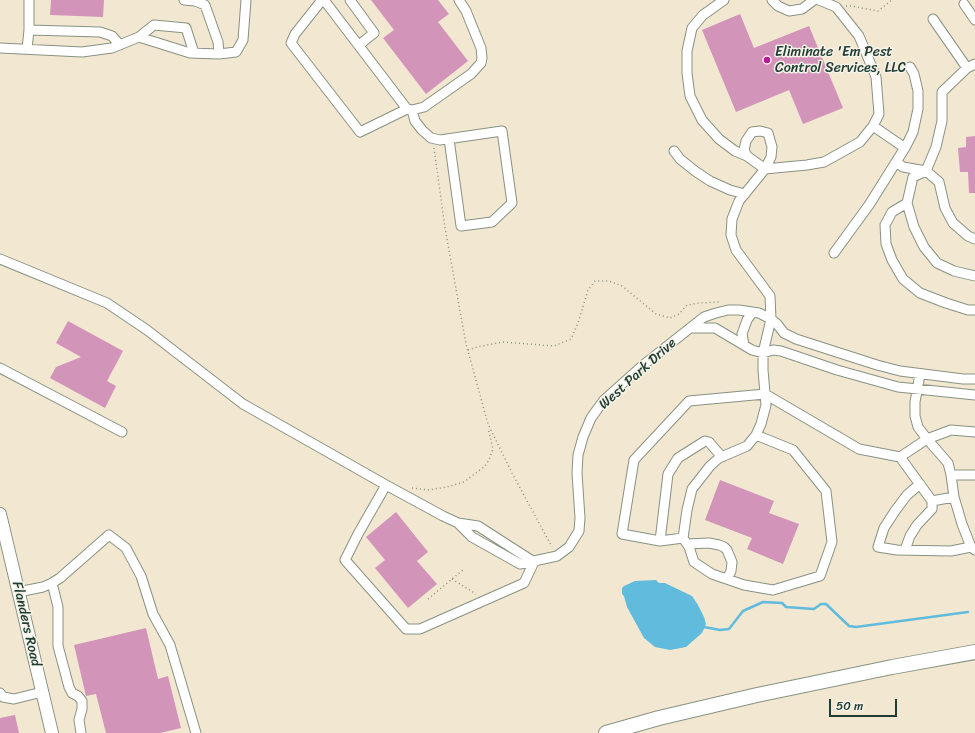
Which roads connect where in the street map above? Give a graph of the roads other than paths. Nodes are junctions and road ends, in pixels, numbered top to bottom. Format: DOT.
graph roads {
  1 [pos="29,0"];
  2 [pos="184,0"];
  3 [pos="246,0"];
  4 [pos="323,0"];
  5 [pos="350,0"];
  6 [pos="460,0"];
  7 [pos="724,0"];
  8 [pos="772,0"];
  9 [pos="814,0"];
  10 [pos="819,0"];
  11 [pos="964,4"];
  12 [pos="933,19"];
  13 [pos="975,20"];
  14 [pos="29,30"];
  15 [pos="139,37"];
  16 [pos="120,44"];
  17 [pos="359,45"];
  18 [pos="0,48"];
  19 [pos="27,49"];
  20 [pos="194,53"];
  21 [pos="219,54"];
  22 [pos="971,66"];
  23 [pos="910,67"];
  24 [pos="410,109"];
  25 [pos="873,126"];
  26 [pos="449,139"];
  27 [pos="905,148"];
  28 [pos="674,151"];
  29 [pos="747,156"];
  30 [pos="896,162"];
  31 [pos="765,169"];
  32 [pos="926,171"];
  33 [pos="746,194"];
  34 [pos="907,203"];
  35 [pos="975,239"];
  36 [pos="834,253"];
  37 [pos="0,259"];
  38 [pos="975,276"];
  39 [pos="975,310"];
  40 [pos="752,313"];
  41 [pos="771,319"];
  42 [pos="690,328"];
  43 [pos="744,345"];
  44 [pos="763,352"];
  45 [pos="0,368"];
  46 [pos="920,374"];
  47 [pos="975,379"];
  48 [pos="917,389"];
  49 [pos="765,394"];
  50 [pos="975,394"];
  51 [pos="122,432"];
  52 [pos="975,432"];
  53 [pos="756,435"];
  54 [pos="927,439"];
  55 [pos="722,457"];
  56 [pos="900,457"];
  57 [pos="952,475"];
  58 [pos="975,475"];
  59 [pos="920,484"];
  60 [pos="390,487"];
  61 [pos="954,497"];
  62 [pos="932,501"];
  63 [pos="0,514"];
  64 [pos="660,541"];
  65 [pos="685,541"];
  66 [pos="973,549"];
  67 [pos="905,550"];
  68 [pos="5,554"];
  69 [pos="534,562"];
  70 [pos="727,579"];
  71 [pos="52,583"];
  72 [pos="18,592"];
  73 [pos="975,652"];
  74 [pos="42,692"];
  75 [pos="0,694"];
  76 [pos="52,733"];
  77 [pos="82,733"];
  78 [pos="196,733"];
  79 [pos="606,733"];
  1 -- 14 [label="street"];
  2 -- 21 [label="street"];
  3 -- 21 [label="street"];
  4 -- 17 [label="street"];
  4 -- 24 [label="street"];
  5 -- 17 [label="street"];
  6 -- 24 [label="street"];
  7 -- 29 [label="street"];
  8 -- 9 [label="street"];
  10 -- 25 [label="street"];
  11 -- 13 [label="street"];
  12 -- 22 [label="street"];
  14 -- 16 [label="street"];
  14 -- 19 [label="street"];
  15 -- 16 [label="street"];
  15 -- 20 [label="street"];
  15 -- 20 [label="street"];
  16 -- 19 [label="street"];
  17 -- 24 [label="street"];
  18 -- 19 [label="street"];
  20 -- 21 [label="street"];
  22 -- 32 [label="street"];
  23 -- 27 [label="street"];
  24 -- 26 [label="street"];
  25 -- 27 [label="street"];
  25 -- 31 [label="street"];
  26 -- 26 [label="street"];
  27 -- 30 [label="street"];
  28 -- 33 [label="street"];
  29 -- 31 [label="street"];
  29 -- 31 [label="street"];
  30 -- 32 [label="street"];
  30 -- 36 [label="street"];
  31 -- 33 [label="street"];
  32 -- 34 [label="street"];
  32 -- 35 [label="street"];
  33 -- 41 [label="street"];
  34 -- 38 [label="street"];
  34 -- 39 [label="street"];
  37 -- 60 [label="street, West Park Drive"];
  40 -- 41 [label="street, West Park Drive"];
  40 -- 42 [label="street, West Park Drive"];
  40 -- 43 [label="street"];
  41 -- 44 [label="street"];
  41 -- 46 [label="street, West Park Drive"];
  42 -- 43 [label="street, West Park Drive"];
  42 -- 69 [label="street, West Park Drive"];
  43 -- 44 [label="street, West Park Drive"];
  44 -- 48 [label="street, West Park Drive"];
  44 -- 49 [label="street"];
  45 -- 51 [label="street"];
  46 -- 47 [label="street, West Park Drive"];
  46 -- 48 [label="street"];
  48 -- 50 [label="street, West Park Drive"];
  48 -- 54 [label="street"];
  49 -- 53 [label="street"];
  49 -- 56 [label="street"];
  49 -- 64 [label="street"];
  52 -- 54 [label="street"];
  53 -- 55 [label="street"];
  53 -- 70 [label="street"];
  54 -- 56 [label="street"];
  54 -- 57 [label="street"];
  55 -- 64 [label="street"];
  55 -- 65 [label="street"];
  56 -- 59 [label="street"];
  57 -- 58 [label="street"];
  57 -- 61 [label="street"];
  59 -- 62 [label="street"];
  59 -- 67 [label="street"];
  60 -- 69 [label="street, West Park Drive"];
  60 -- 69 [label="street"];
  61 -- 62 [label="street"];
  61 -- 66 [label="street"];
  62 -- 67 [label="street"];
  63 -- 68 [label="main road, Flanders Road"];
  64 -- 65 [label="street"];
  65 -- 70 [label="street"];
  65 -- 70 [label="street"];
  66 -- 67 [label="street"];
  68 -- 72 [label="main road, Flanders Road"];
  71 -- 72 [label="street"];
  71 -- 77 [label="street"];
  71 -- 78 [label="street"];
  72 -- 74 [label="main road, Flanders Road"];
  73 -- 79 [label="highway"];
  74 -- 75 [label="street"];
  74 -- 76 [label="main road, Flanders Road"];
}
